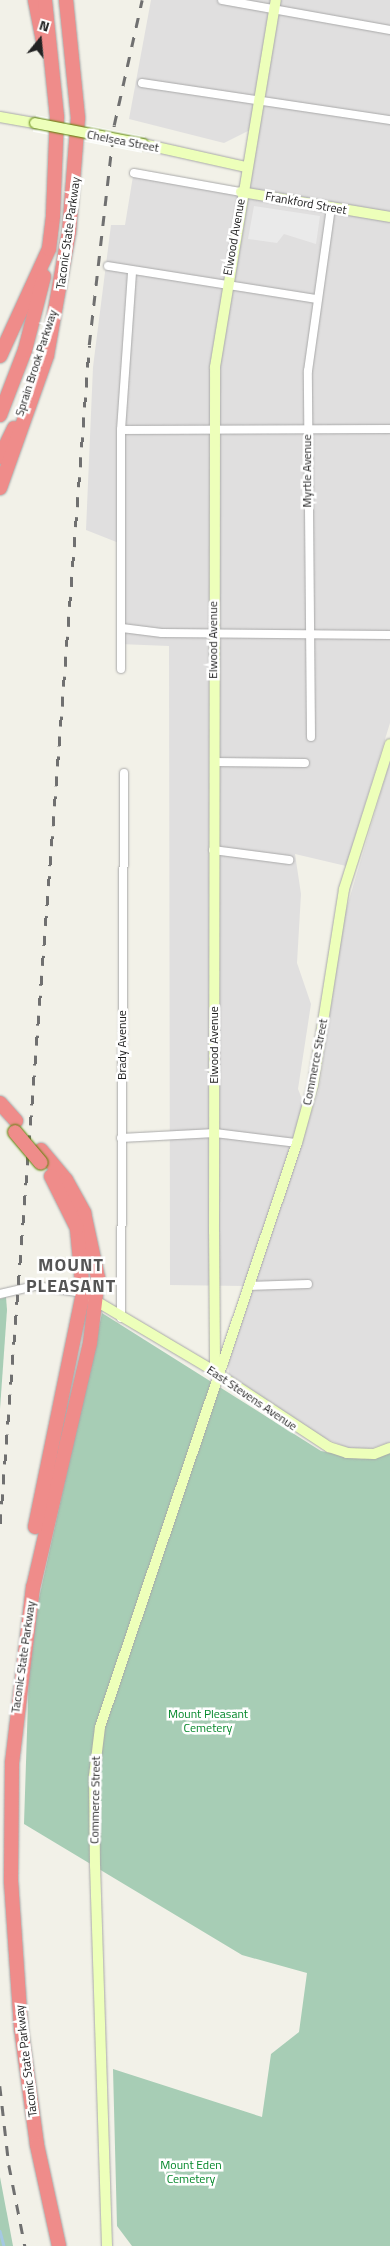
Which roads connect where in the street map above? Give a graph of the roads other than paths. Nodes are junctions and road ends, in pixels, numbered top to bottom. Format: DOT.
graph roads {
  1 [pos="35,0"];
  2 [pos="45,0"];
  3 [pos="66,0"];
  4 [pos="74,0"];
  5 [pos="222,0"];
  6 [pos="275,5"];
  7 [pos="390,30"];
  8 [pos="71,32"];
  9 [pos="142,83"];
  10 [pos="258,102"];
  11 [pos="0,117"];
  12 [pos="57,118"];
  13 [pos="390,120"];
  14 [pos="246,167"];
  15 [pos="134,173"];
  16 [pos="241,192"];
  17 [pos="331,208"];
  18 [pos="390,218"];
  19 [pos="49,249"];
  20 [pos="64,265"];
  21 [pos="108,266"];
  22 [pos="132,271"];
  23 [pos="226,285"];
  24 [pos="316,299"];
  25 [pos="0,356"];
  26 [pos="0,416"];
  27 [pos="390,429"];
  28 [pos="121,430"];
  29 [pos="214,431"];
  30 [pos="307,431"];
  31 [pos="0,457"];
  32 [pos="0,488"];
  33 [pos="122,628"];
  34 [pos="214,634"];
  35 [pos="308,635"];
  36 [pos="390,635"];
  37 [pos="121,669"];
  38 [pos="311,737"];
  39 [pos="390,744"];
  40 [pos="214,762"];
  41 [pos="305,763"];
  42 [pos="124,772"];
  43 [pos="213,850"];
  44 [pos="289,860"];
  45 [pos="0,1103"];
  46 [pos="0,1116"];
  47 [pos="15,1127"];
  48 [pos="215,1133"];
  49 [pos="121,1138"];
  50 [pos="296,1143"];
  51 [pos="41,1156"];
  52 [pos="308,1284"];
  53 [pos="216,1286"];
  54 [pos="248,1286"];
  55 [pos="83,1293"];
  56 [pos="0,1294"];
  57 [pos="96,1302"];
  58 [pos="121,1318"];
  59 [pos="219,1374"];
  60 [pos="390,1448"];
  61 [pos="50,2246"];
  62 [pos="59,2246"];
  63 [pos="107,2246"];
  1 -- 12 [label="highway"];
  2 -- 12 [label="highway, Taconic State Parkway"];
  3 -- 8 [label="highway, Taconic State Parkway"];
  4 -- 8 [label="highway"];
  5 -- 6 [label="street"];
  6 -- 7 [label="street"];
  6 -- 10 [label="street, Elwood Avenue"];
  8 -- 20 [label="highway, Taconic State Parkway"];
  9 -- 10 [label="street"];
  10 -- 13 [label="street"];
  10 -- 14 [label="street, Elwood Avenue"];
  11 -- 14 [label="street, Chelsea Street, bridge"];
  12 -- 19 [label="highway, Taconic State Parkway"];
  14 -- 16 [label="street, Elwood Avenue"];
  15 -- 16 [label="street, Frankford Street"];
  16 -- 17 [label="street, Frankford Street"];
  16 -- 23 [label="street, Elwood Avenue"];
  17 -- 18 [label="street, Frankford Street"];
  17 -- 24 [label="street, Myrtle Avenue"];
  19 -- 25 [label="highway, Taconic State Parkway"];
  19 -- 26 [label="highway, Sprain Brook Parkway"];
  20 -- 31 [label="highway, Sprain Brook Parkway"];
  20 -- 32 [label="highway, Taconic State Parkway"];
  21 -- 22 [label="street"];
  22 -- 23 [label="street"];
  22 -- 28 [label="street"];
  23 -- 24 [label="street"];
  23 -- 29 [label="street, Elwood Avenue"];
  24 -- 30 [label="street, Myrtle Avenue"];
  27 -- 30 [label="street"];
  28 -- 29 [label="street"];
  28 -- 33 [label="street"];
  29 -- 30 [label="street"];
  29 -- 34 [label="street, Elwood Avenue"];
  30 -- 35 [label="street, Myrtle Avenue"];
  33 -- 34 [label="street"];
  33 -- 37 [label="street"];
  34 -- 35 [label="street"];
  34 -- 40 [label="street, Elwood Avenue"];
  35 -- 36 [label="street"];
  35 -- 38 [label="street, Myrtle Avenue"];
  39 -- 50 [label="street, Commerce Street"];
  40 -- 41 [label="street"];
  40 -- 43 [label="street, Elwood Avenue"];
  42 -- 49 [label="street, Brady Avenue"];
  43 -- 44 [label="street"];
  43 -- 48 [label="street, Elwood Avenue"];
  45 -- 47 [label="highway, Taconic State Parkway"];
  46 -- 47 [label="highway, Taconic State Parkway"];
  47 -- 51 [label="highway, Taconic State Parkway, bridge"];
  48 -- 49 [label="street"];
  48 -- 50 [label="street"];
  48 -- 53 [label="street, Elwood Avenue"];
  49 -- 58 [label="street, Brady Avenue"];
  50 -- 54 [label="street, Commerce Street"];
  51 -- 55 [label="highway, Taconic State Parkway"];
  51 -- 57 [label="highway, Taconic State Parkway"];
  52 -- 54 [label="street"];
  53 -- 59 [label="street, Commerce Street"];
  54 -- 59 [label="street, Commerce Street"];
  55 -- 56 [label="street"];
  55 -- 57 [label="street, East Stevens Avenue"];
  55 -- 61 [label="highway, Taconic State Parkway"];
  57 -- 58 [label="street, East Stevens Avenue"];
  57 -- 62 [label="highway, Taconic State Parkway"];
  58 -- 59 [label="street, East Stevens Avenue"];
  59 -- 60 [label="street, East Stevens Avenue"];
  59 -- 63 [label="street, Commerce Street"];
}
